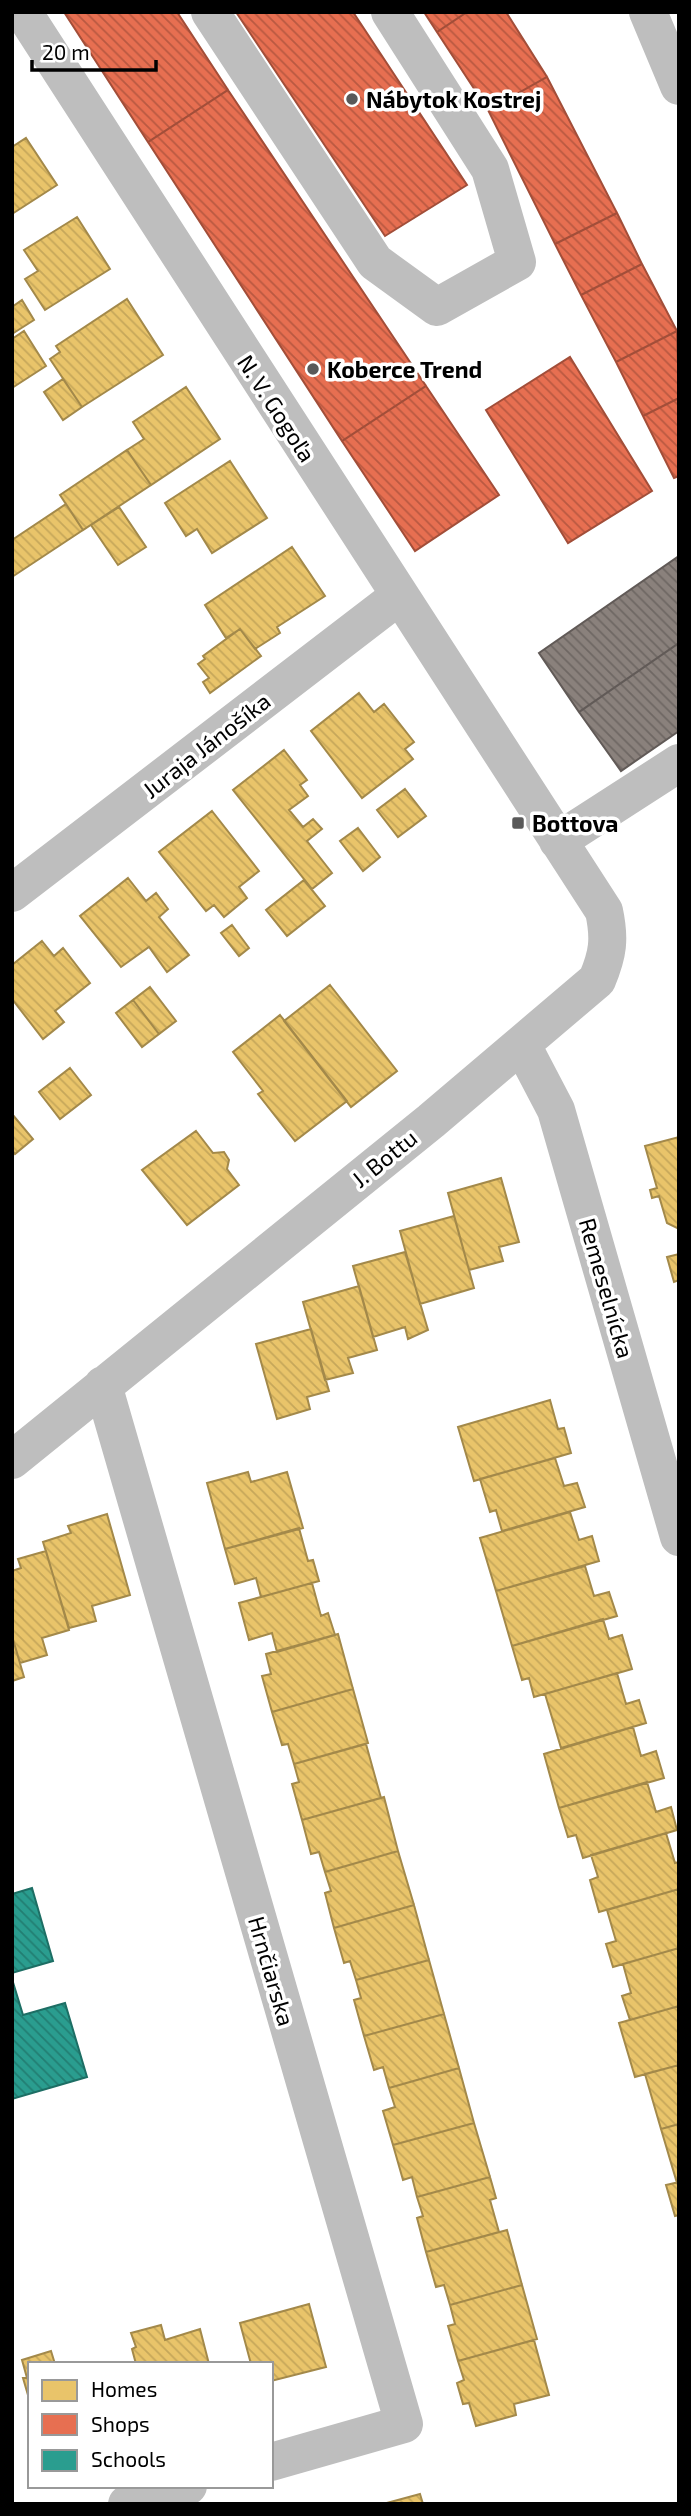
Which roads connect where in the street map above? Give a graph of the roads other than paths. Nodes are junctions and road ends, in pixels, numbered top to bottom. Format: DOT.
graph roads {
  1 [pos="23,12"];
  2 [pos="211,12"];
  3 [pos="390,12"];
  4 [pos="648,12"];
  5 [pos="679,86"];
  6 [pos="399,596"];
  7 [pos="679,763"];
  8 [pos="533,803"];
  9 [pos="558,841"];
  10 [pos="12,893"];
  11 [pos="522,1045"];
  12 [pos="103,1385"];
  13 [pos="12,1460"];
  14 [pos="679,1537"];
  15 [pos="273,2461"];
  16 [pos="181,2488"];
  17 [pos="127,2504"];
  1 -- 6 [label="street, N. V. Gogoľa"];
  2 -- 3 [label="street"];
  4 -- 5 [label="street"];
  6 -- 8 [label="street, N. V. Gogoľa"];
  6 -- 10 [label="street, Juraja Jánošíka"];
  7 -- 9 [label="street"];
  8 -- 9 [label="street, J. Bottu"];
  9 -- 11 [label="street, J. Bottu"];
  11 -- 12 [label="street, J. Bottu"];
  11 -- 14 [label="street, Remeselnícka"];
  12 -- 13 [label="street, J. Bottu"];
  12 -- 15 [label="street, Hrnčiarska"];
  16 -- 17 [label="street"];
}
